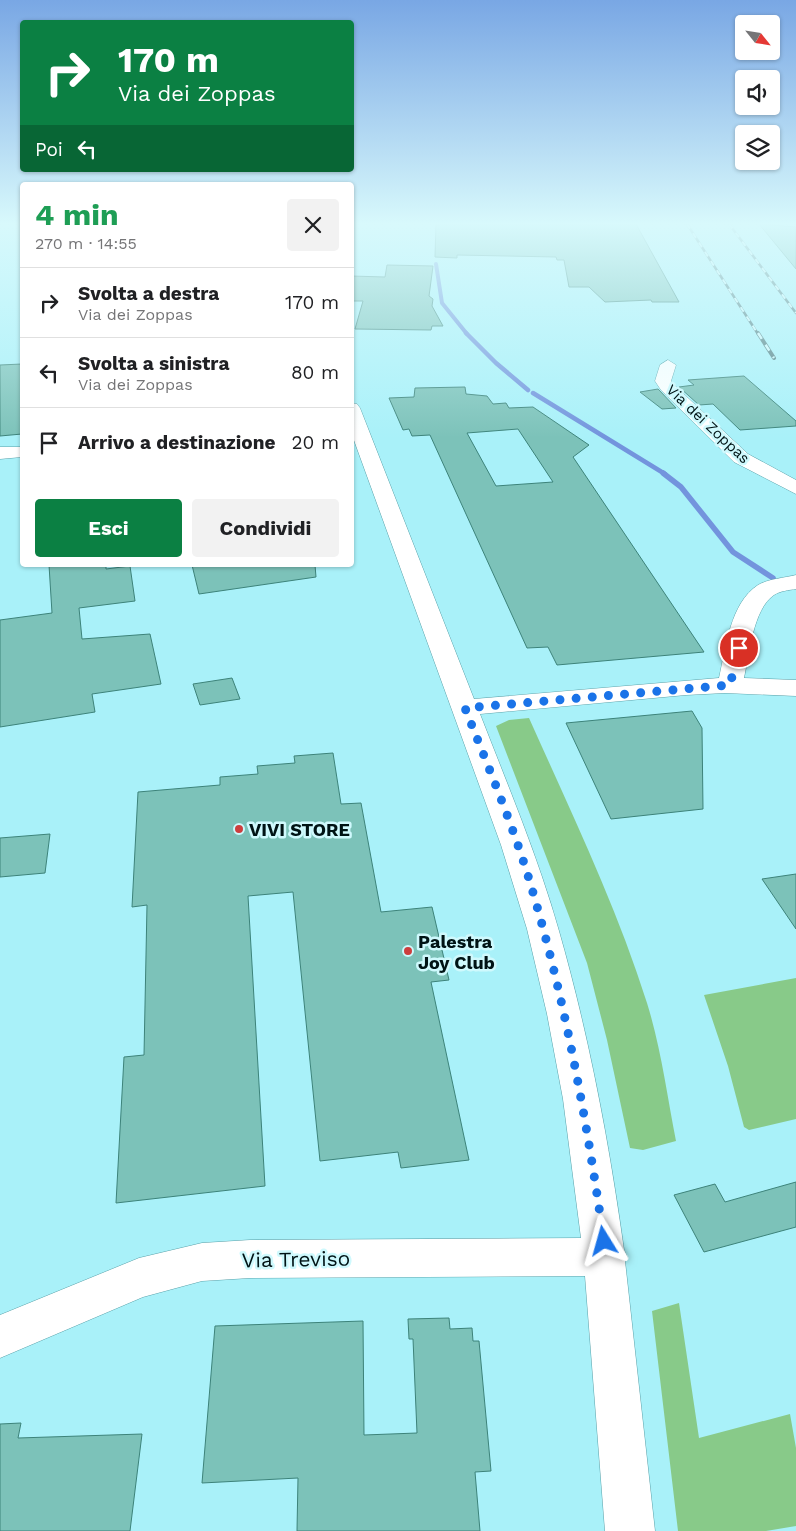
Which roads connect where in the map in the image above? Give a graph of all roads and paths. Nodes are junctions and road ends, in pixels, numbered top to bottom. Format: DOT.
graph roads {
  1 [pos="668,365"];
  2 [pos="354,423"];
  3 [pos="20,452"];
  4 [pos="0,453"];
  5 [pos="796,488"];
  6 [pos="796,582"];
  7 [pos="730,685"];
  8 [pos="796,688"];
  9 [pos="465,708"];
  10 [pos="606,1257"];
  11 [pos="0,1337"];
  12 [pos="630,1531"];
  1 -- 5 [label="street, Via dei Zoppas"];
  2 -- 9 [label="street"];
  3 -- 4 [label="street"];
  6 -- 7 [label="street"];
  7 -- 8 [label="street"];
  7 -- 9 [label="street"];
  9 -- 10 [label="street"];
  10 -- 11 [label="street, Via Treviso"];
  10 -- 12 [label="street"];
}
